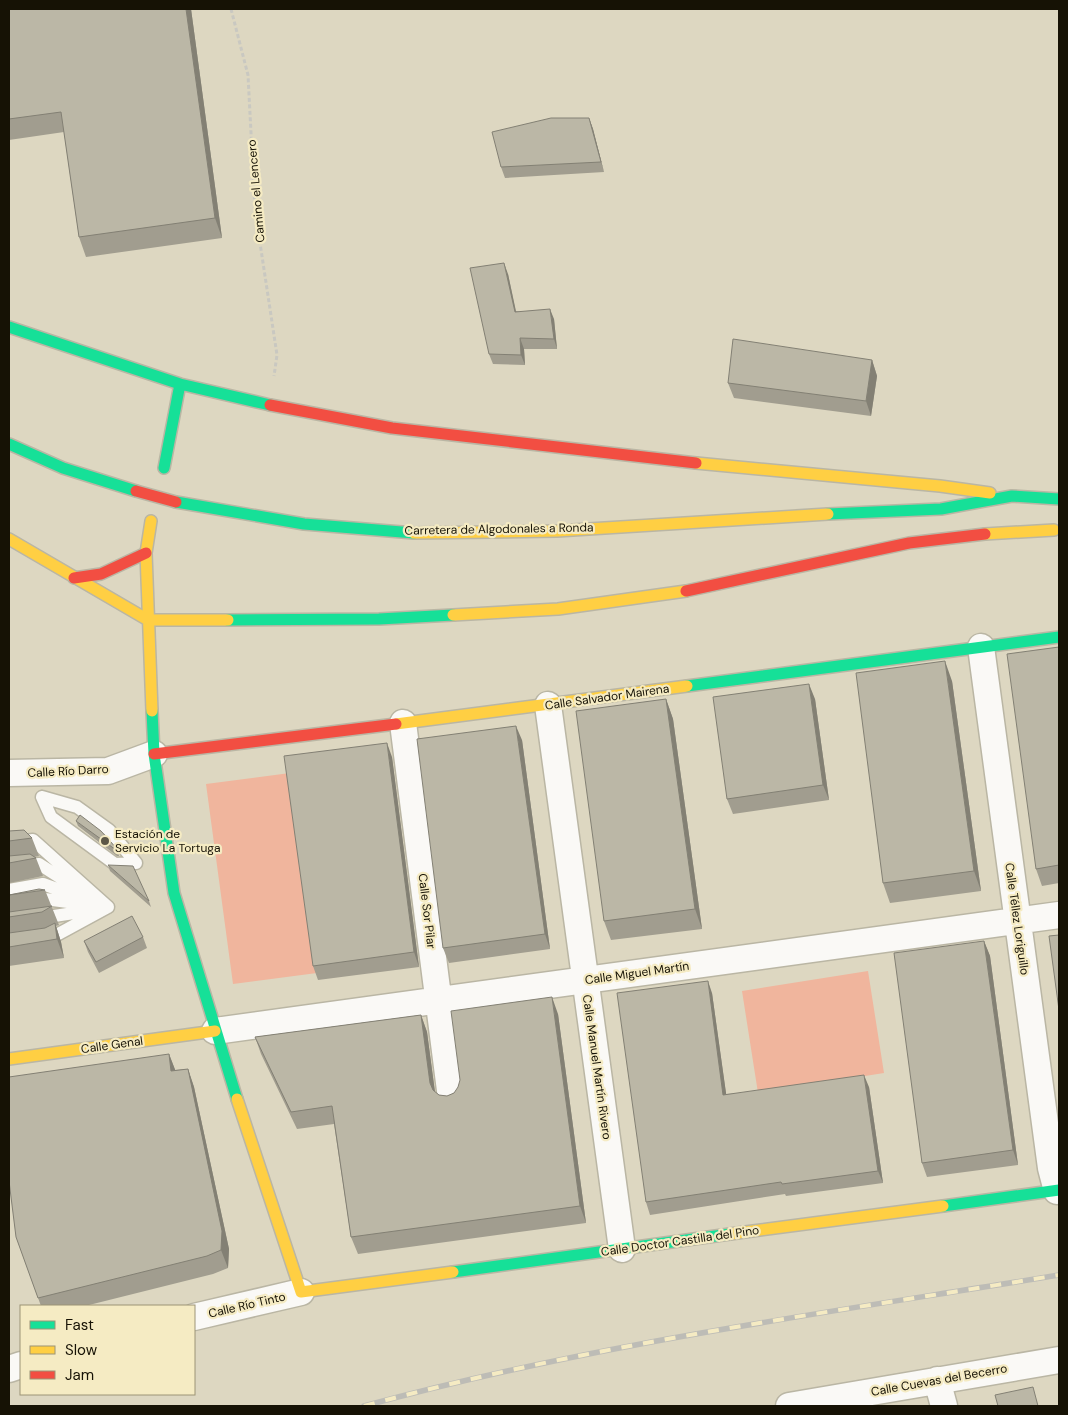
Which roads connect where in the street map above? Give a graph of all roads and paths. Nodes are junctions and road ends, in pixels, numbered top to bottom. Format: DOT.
graph roads {
  1 [pos="231,9"];
  2 [pos="9,327"];
  3 [pos="180,384"];
  4 [pos="270,405"];
  5 [pos="9,444"];
  6 [pos="164,468"];
  7 [pos="1008,496"];
  8 [pos="1059,499"];
  9 [pos="941,510"];
  10 [pos="970,515"];
  11 [pos="151,522"];
  12 [pos="1007,522"];
  13 [pos="1057,530"];
  14 [pos="9,539"];
  15 [pos="146,552"];
  16 [pos="74,578"];
  17 [pos="148,620"];
  18 [pos="1059,636"];
  19 [pos="981,647"];
  20 [pos="548,706"];
  21 [pos="403,723"];
  22 [pos="154,754"];
  23 [pos="9,773"];
  24 [pos="9,843"];
  25 [pos="136,863"];
  26 [pos="9,868"];
  27 [pos="9,890"];
  28 [pos="9,906"];
  29 [pos="108,907"];
  30 [pos="1059,915"];
  31 [pos="1017,921"];
  32 [pos="9,923"];
  33 [pos="9,944"];
  34 [pos="586,980"];
  35 [pos="439,1002"];
  36 [pos="215,1031"];
  37 [pos="9,1059"];
  38 [pos="451,1098"];
  39 [pos="1058,1190"];
  40 [pos="622,1249"];
  41 [pos="301,1292"];
  42 [pos="195,1317"];
  43 [pos="1059,1360"];
  44 [pos="937,1380"];
  45 [pos="789,1406"];
  46 [pos="944,1406"];
  1 -- 4 [label="path, Camino el Lencero"];
  2 -- 3 [label="main road"];
  3 -- 4 [label="main road"];
  3 -- 6 [label="main road"];
  4 -- 7 [label="main road"];
  5 -- 9 [label="main road, Carretera de Algodonales a Ronda, bridge"];
  7 -- 8 [label="main road, Carretera de Algodonales a Ronda"];
  7 -- 9 [label="main road, Carretera de Algodonales a Ronda"];
  9 -- 10 [label="main road, Carretera de Algodonales a Ronda"];
  11 -- 15 [label="main road"];
  12 -- 13 [label="main road"];
  13 -- 17 [label="main road"];
  14 -- 16 [label="main road"];
  15 -- 16 [label="main road"];
  15 -- 17 [label="main road"];
  16 -- 17 [label="main road"];
  17 -- 22 [label="main road"];
  18 -- 19 [label="main road, Calle Salvador Mairena"];
  19 -- 20 [label="main road, Calle Salvador Mairena"];
  19 -- 31 [label="street, Calle Téllez Loriguillo"];
  20 -- 21 [label="main road, Calle Salvador Mairena"];
  20 -- 34 [label="street, Calle Manuel Martín Rivero"];
  21 -- 22 [label="main road, Calle Salvador Mairena"];
  21 -- 35 [label="street, Calle Sor Pilar"];
  22 -- 23 [label="street, Calle Río Darro"];
  22 -- 36 [label="main road"];
  24 -- 29 [label="lane"];
  25 -- 25 [label="lane"];
  26 -- 29 [label="lane"];
  27 -- 29 [label="lane"];
  28 -- 29 [label="lane"];
  29 -- 32 [label="lane"];
  29 -- 33 [label="lane"];
  30 -- 31 [label="street, Calle Miguel Martín"];
  31 -- 34 [label="street, Calle Miguel Martín"];
  31 -- 39 [label="street, Calle Téllez Loriguillo"];
  34 -- 35 [label="street, Calle Miguel Martín"];
  34 -- 40 [label="street, Calle Manuel Martín Rivero"];
  35 -- 36 [label="street, Calle Miguel Martín"];
  35 -- 38 [label="street, Calle Sor Pilar"];
  36 -- 37 [label="main road, Calle Genal"];
  36 -- 41 [label="main road"];
  39 -- 40 [label="main road, Calle Doctor Castilla del Pino"];
  40 -- 41 [label="main road, Calle Doctor Castilla del Pino"];
  41 -- 42 [label="street, Calle Río Tinto"];
  43 -- 44 [label="street, Calle Cuevas del Becerro"];
  44 -- 45 [label="street, Calle Cuevas del Becerro"];
  44 -- 46 [label="street"];
}
